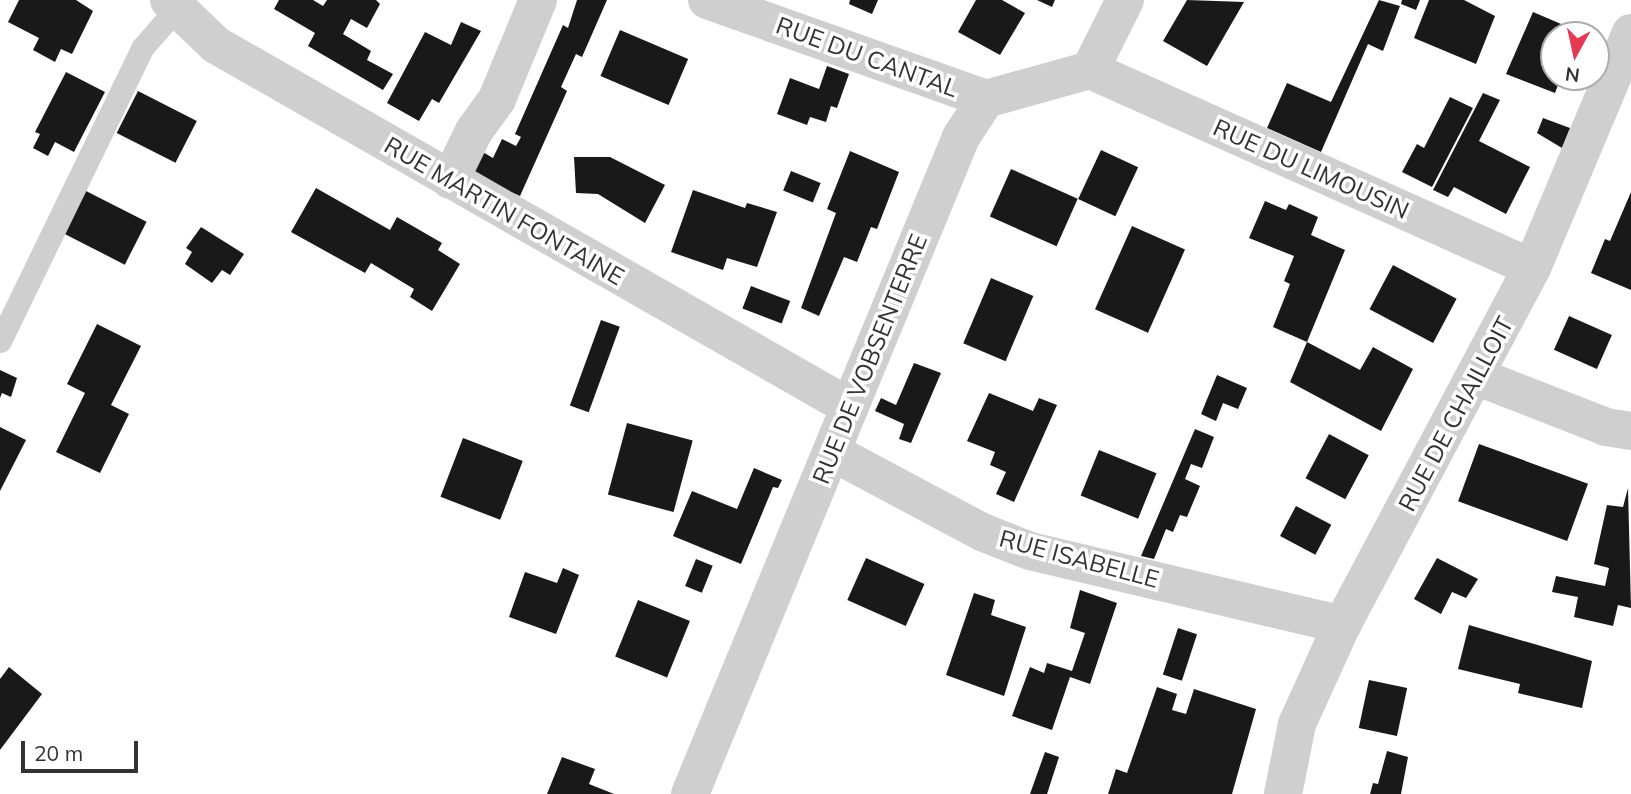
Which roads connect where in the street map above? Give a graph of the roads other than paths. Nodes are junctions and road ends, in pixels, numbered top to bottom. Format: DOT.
graph roads {
  1 [pos="538,0"];
  2 [pos="707,0"];
  3 [pos="1125,0"];
  4 [pos="173,4"];
  5 [pos="1631,33"];
  6 [pos="1090,70"];
  7 [pos="986,99"];
  8 [pos="450,180"];
  9 [pos="1532,268"];
  10 [pos="0,341"];
  11 [pos="1478,377"];
  12 [pos="850,407"];
  13 [pos="1631,431"];
  14 [pos="832,452"];
  15 [pos="1342,625"];
  16 [pos="690,794"];
  17 [pos="1283,794"];
  1 -- 8 [label="street"];
  2 -- 7 [label="street, RUE DU CANTAL"];
  3 -- 6 [label="street"];
  4 -- 8 [label="street, RUE MARTIN FONTAINE"];
  4 -- 10 [label="lane"];
  5 -- 9 [label="street, RUE DE CHAILLOIT"];
  6 -- 7 [label="street"];
  6 -- 9 [label="street, RUE DU LIMOUSIN"];
  7 -- 12 [label="street, RUE DE VOBSENTERRE"];
  8 -- 12 [label="street, RUE MARTIN FONTAINE"];
  9 -- 11 [label="street, RUE DE CHAILLOIT"];
  11 -- 13 [label="street"];
  11 -- 15 [label="street, RUE DE CHAILLOIT"];
  12 -- 14 [label="street, RUE DE VOBSENTERRE"];
  14 -- 15 [label="street, RUE ISABELLE"];
  14 -- 16 [label="street, RUE DE VOBSENTERRE"];
  15 -- 17 [label="street, RUE DE CHAILLOIT"];
}
